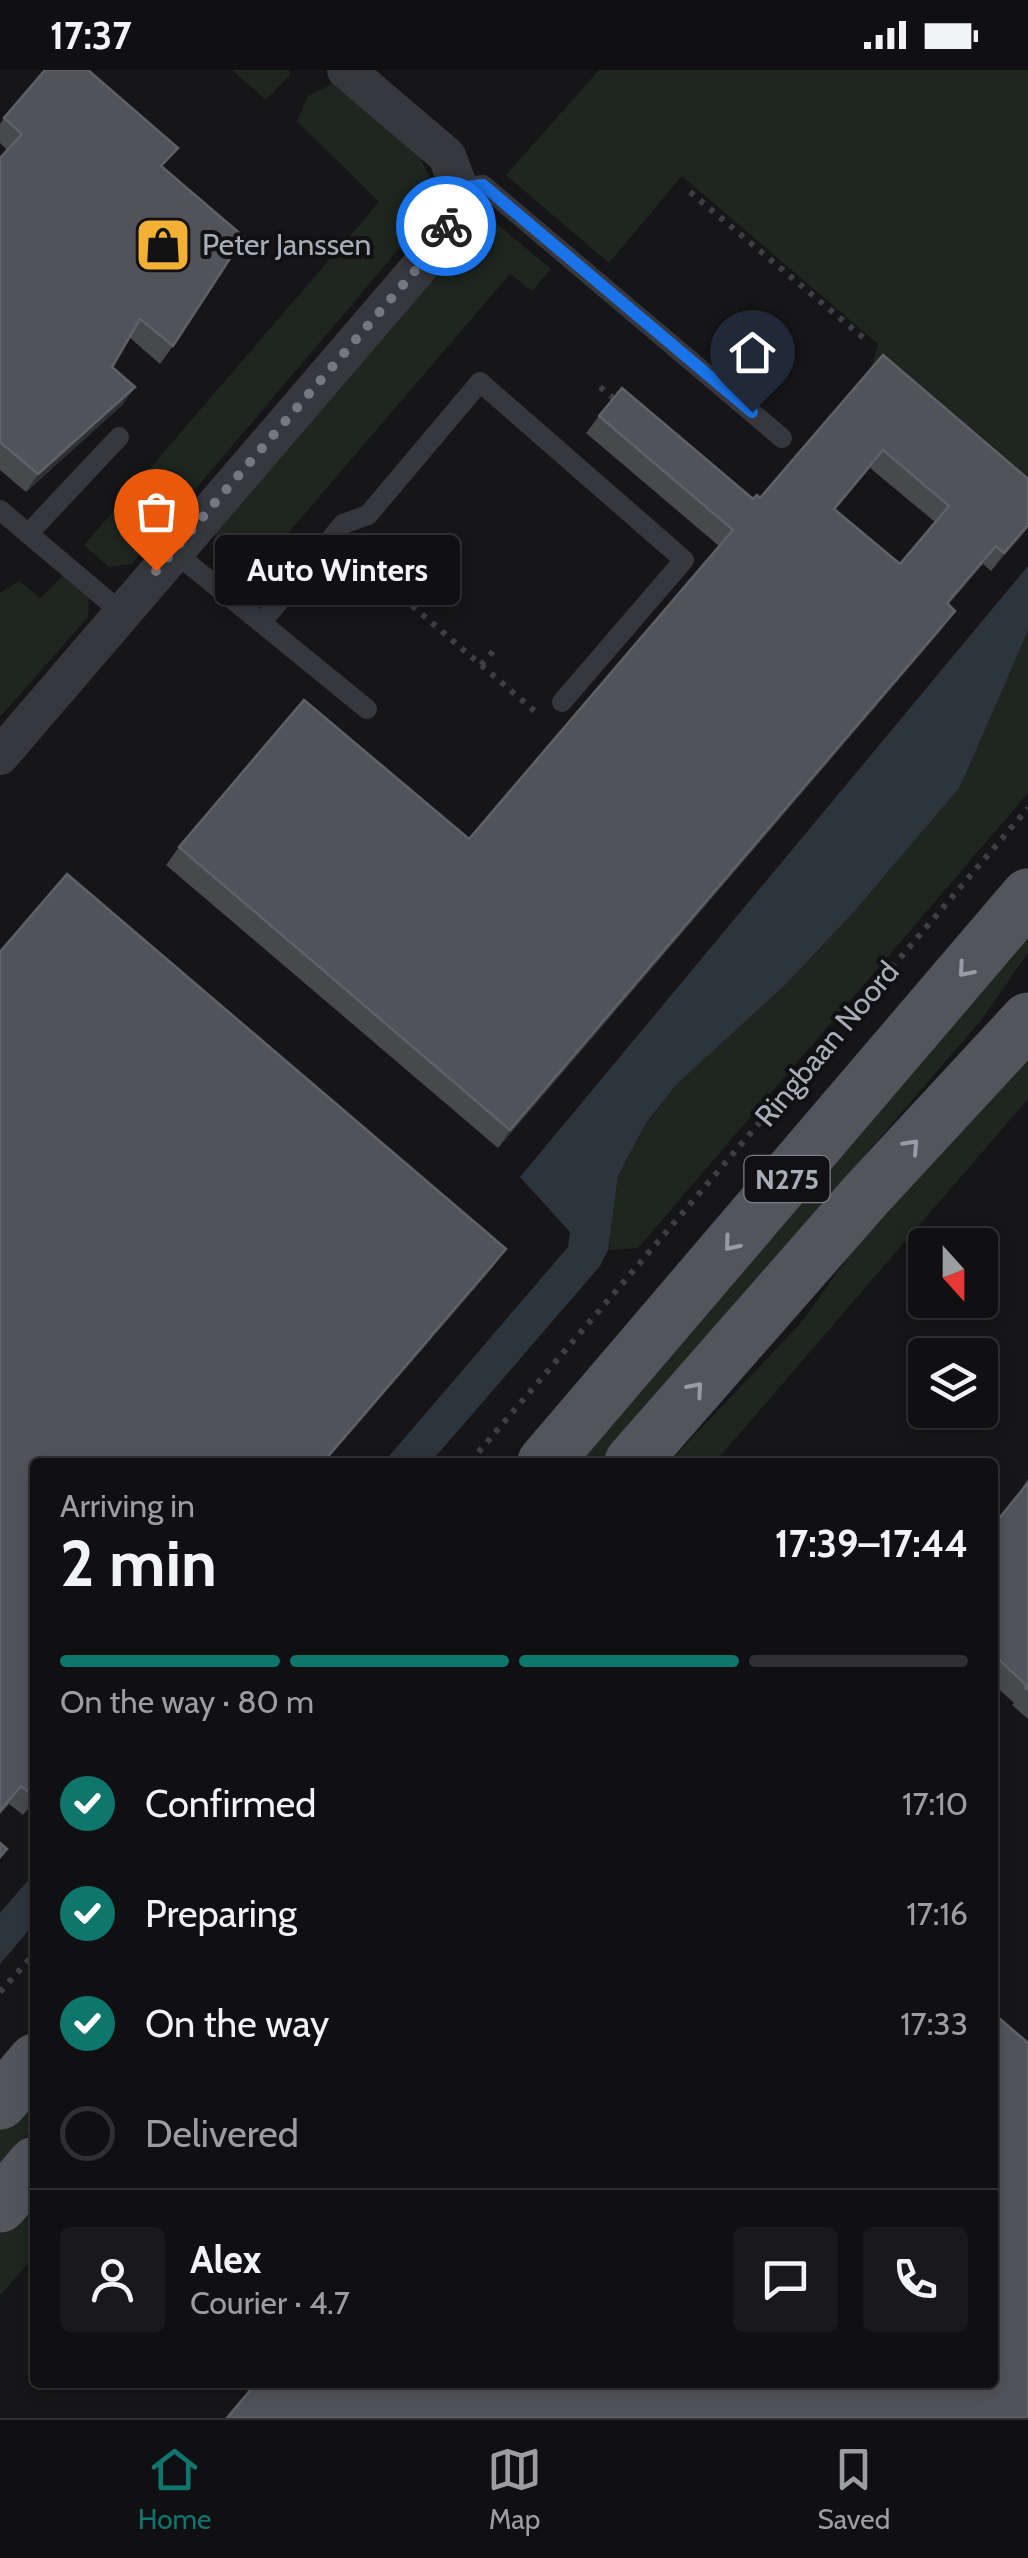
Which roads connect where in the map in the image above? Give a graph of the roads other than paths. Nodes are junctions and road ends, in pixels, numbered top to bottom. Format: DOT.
graph roads {
  1 [pos="346,70"];
  2 [pos="459,188"];
  3 [pos="119,438"];
  4 [pos="782,438"];
  5 [pos="0,510"];
  6 [pos="28,534"];
  7 [pos="173,551"];
  8 [pos="120,612"];
  9 [pos="262,622"];
  10 [pos="562,702"];
  11 [pos="367,709"];
  12 [pos="0,756"];
  13 [pos="1028,896"];
  14 [pos="1028,1020"];
  15 [pos="549,1458"];
  16 [pos="635,1458"];
  17 [pos="30,2066"];
  18 [pos="0,2102"];
  19 [pos="30,2170"];
  20 [pos="0,2205"];
  1 -- 2 [label="street"];
  2 -- 4 [label="lane"];
  2 -- 7 [label="street"];
  3 -- 6 [label="lane"];
  5 -- 6 [label="lane"];
  6 -- 8 [label="lane"];
  7 -- 8 [label="street"];
  7 -- 9 [label="lane"];
  8 -- 12 [label="street"];
  9 -- 10 [label="lane"];
  9 -- 11 [label="lane"];
  13 -- 15 [label="main road, Ringbaan Noord / N275, one-way"];
  16 -- 14 [label="main road, N275, one-way"];
  17 -- 18 [label="main road"];
  19 -- 20 [label="main road"];
}
